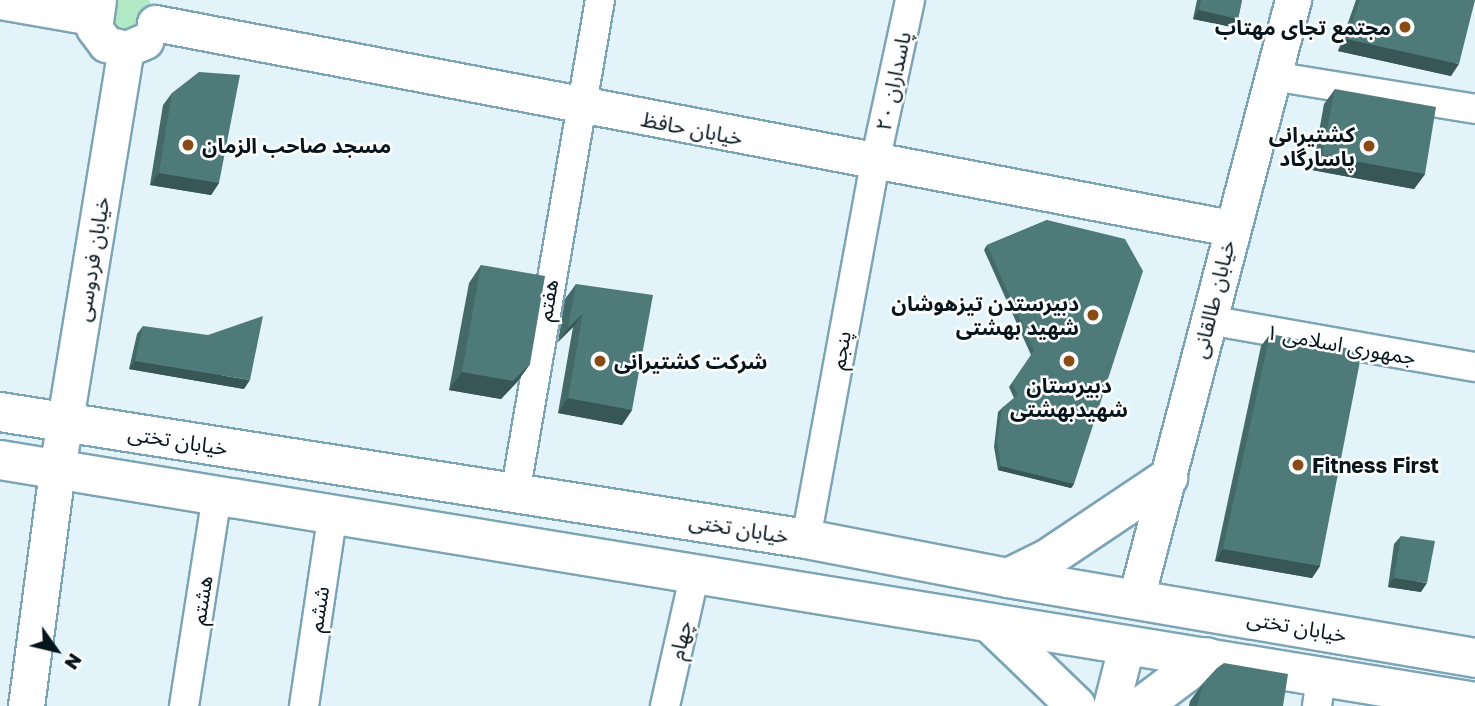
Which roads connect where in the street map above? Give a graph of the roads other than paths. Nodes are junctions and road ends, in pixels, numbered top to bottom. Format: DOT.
graph roads {
  1 [pos="600,0"];
  2 [pos="910,0"];
  3 [pos="1293,0"];
  4 [pos="0,1"];
  5 [pos="95,9"];
  6 [pos="152,11"];
  7 [pos="126,49"];
  8 [pos="1272,76"];
  9 [pos="580,107"];
  10 [pos="1475,109"];
  11 [pos="875,162"];
  12 [pos="1231,228"];
  13 [pos="1208,320"];
  14 [pos="1475,367"];
  15 [pos="0,412"];
  16 [pos="66,422"];
  17 [pos="0,460"];
  18 [pos="57,469"];
  19 [pos="1168,478"];
  20 [pos="515,494"];
  21 [pos="217,495"];
  22 [pos="333,513"];
  23 [pos="806,539"];
  24 [pos="695,573"];
  25 [pos="1008,578"];
  26 [pos="1136,598"];
  27 [pos="994,627"];
  28 [pos="1126,647"];
  29 [pos="1207,657"];
  30 [pos="1475,657"];
  31 [pos="1319,692"];
  32 [pos="1475,702"];
  33 [pos="26,706"];
  34 [pos="184,706"];
  35 [pos="304,706"];
  36 [pos="665,706"];
  37 [pos="1076,706"];
  38 [pos="1111,706"];
  39 [pos="1142,706"];
  1 -- 9 [label="street, هفتم"];
  2 -- 11 [label="street, پاسداران ۲۰"];
  3 -- 8 [label="street, خیابان طالقانی"];
  4 -- 5 [label="street"];
  5 -- 7 [label="street"];
  6 -- 7 [label="street"];
  6 -- 9 [label="street, خیابان حافظ"];
  7 -- 16 [label="street, خیابان فردوسی"];
  8 -- 10 [label="street"];
  8 -- 12 [label="street, خیابان طالقانی"];
  9 -- 11 [label="street, خیابان حافظ"];
  9 -- 20 [label="street, هفتم"];
  11 -- 12 [label="street, خیابان حافظ"];
  11 -- 23 [label="street, پنجم"];
  12 -- 13 [label="street, خیابان طالقانی"];
  13 -- 14 [label="street, جمهوری اسلامی ۱"];
  13 -- 19 [label="street, خیابان طالقانی"];
  15 -- 16 [label="main road, خیابان تختی"];
  16 -- 18 [label="street, خیابان فردوسی"];
  16 -- 20 [label="main road, خیابان تختی"];
  17 -- 18 [label="main road"];
  18 -- 21 [label="main road"];
  18 -- 33 [label="street, خیابان فردوسی"];
  19 -- 25 [label="main road"];
  19 -- 26 [label="street, خیابان طالقانی"];
  20 -- 23 [label="main road, خیابان تختی"];
  21 -- 22 [label="main road"];
  21 -- 34 [label="street, هشتم"];
  22 -- 24 [label="main road"];
  22 -- 35 [label="street, ششم"];
  23 -- 25 [label="main road, خیابان تختی"];
  24 -- 27 [label="main road"];
  24 -- 36 [label="street, چهام"];
  25 -- 26 [label="main road, خیابان تختی"];
  26 -- 28 [label="main road"];
  26 -- 30 [label="main road, خیابان تختی"];
  27 -- 28 [label="main road"];
  27 -- 37 [label="main road"];
  28 -- 29 [label="main road"];
  28 -- 38 [label="street"];
  29 -- 31 [label="main road"];
  29 -- 39 [label="main road"];
  31 -- 32 [label="main road"];
}
